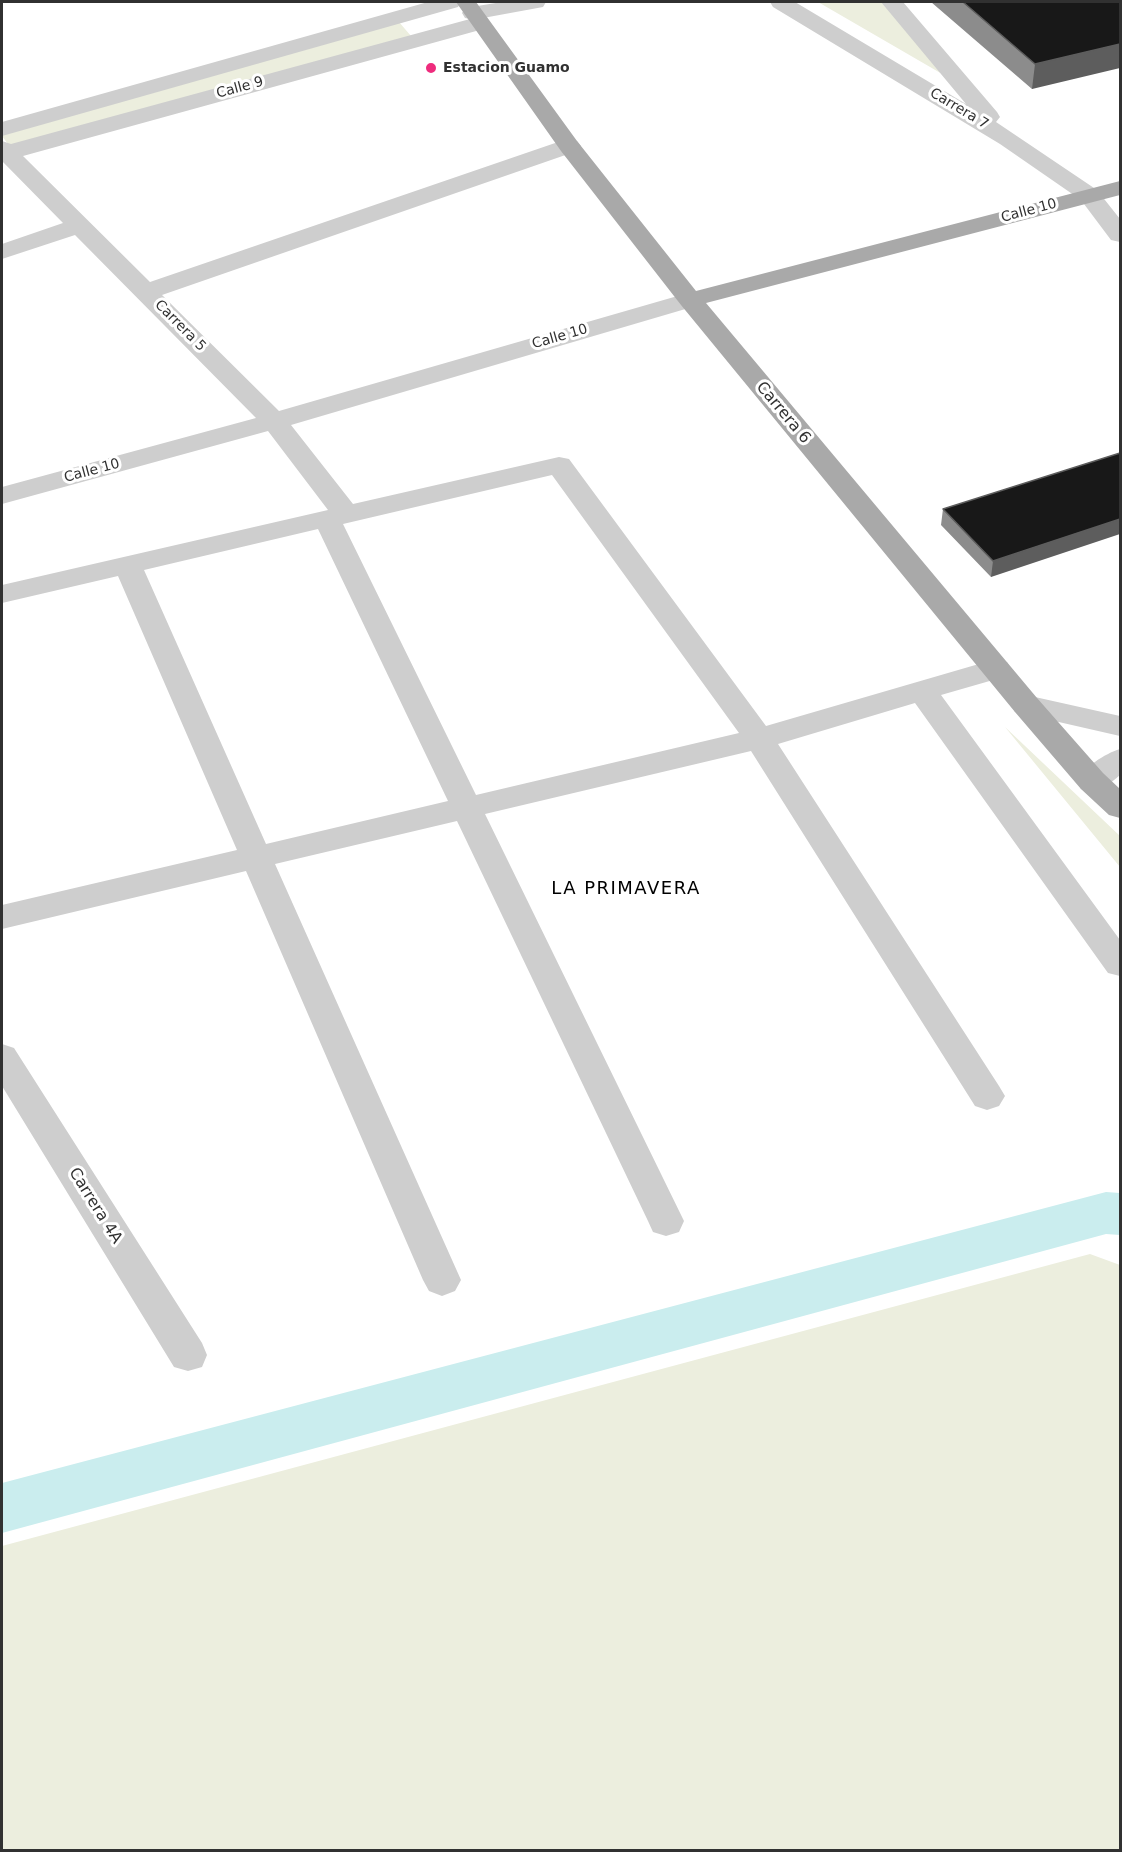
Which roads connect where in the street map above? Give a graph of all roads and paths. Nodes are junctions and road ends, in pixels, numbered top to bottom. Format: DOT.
graph roads {
  1 [pos="536,2"];
  2 [pos="782,2"];
  3 [pos="892,2"];
  4 [pos="402,8"];
  5 [pos="467,10"];
  6 [pos="1008,139"];
  7 [pos="3,146"];
  8 [pos="569,146"];
  9 [pos="1120,188"];
  10 [pos="1089,195"];
  11 [pos="1120,212"];
  12 [pos="80,225"];
  13 [pos="1120,235"];
  14 [pos="2,252"];
  15 [pos="146,292"];
  16 [pos="690,300"];
  17 [pos="274,420"];
  18 [pos="2,496"];
  19 [pos="336,516"];
  20 [pos="128,565"];
  21 [pos="2,594"];
  22 [pos="996,669"];
  23 [pos="921,690"];
  24 [pos="1026,705"];
  25 [pos="1120,726"];
  26 [pos="759,739"];
  27 [pos="1120,760"];
  28 [pos="1092,781"];
  29 [pos="1120,807"];
  30 [pos="467,808"];
  31 [pos="256,857"];
  32 [pos="2,917"];
  33 [pos="1120,964"];
  34 [pos="2,1057"];
  35 [pos="987,1096"];
  36 [pos="666,1221"];
  37 [pos="442,1280"];
  38 [pos="188,1355"];
  1 -- 5 [label="street, Calle 9"];
  2 -- 6 [label="street, Carrera 7"];
  3 -- 6 [label="street"];
  4 -- 5 [label="street, Calle 9"];
  4 -- 7 [label="street, Calle 9"];
  5 -- 7 [label="street, Calle 9"];
  5 -- 8 [label="main road, Carrera 6"];
  6 -- 10 [label="street, Carrera 7"];
  7 -- 12 [label="street, Carrera 5"];
  8 -- 15 [label="street"];
  8 -- 16 [label="main road, Carrera 6"];
  9 -- 10 [label="main road, Calle 10"];
  10 -- 11 [label="street"];
  10 -- 13 [label="street, Carrera 7"];
  10 -- 16 [label="main road, Calle 10"];
  12 -- 14 [label="street"];
  12 -- 15 [label="street, Carrera 5"];
  15 -- 17 [label="street, Carrera 5"];
  16 -- 17 [label="street, Calle 10"];
  16 -- 22 [label="main road, Carrera 6"];
  17 -- 18 [label="street, Calle 10"];
  17 -- 19 [label="street, Carrera 5"];
  19 -- 20 [label="street"];
  19 -- 26 [label="street"];
  19 -- 30 [label="street, Carrera 5"];
  20 -- 21 [label="street"];
  20 -- 31 [label="street"];
  22 -- 23 [label="street"];
  22 -- 24 [label="main road, Carrera 6"];
  23 -- 26 [label="street"];
  23 -- 33 [label="street"];
  24 -- 25 [label="street"];
  24 -- 28 [label="main road, Carrera 6"];
  26 -- 30 [label="street"];
  26 -- 35 [label="street"];
  27 -- 28 [label="street"];
  28 -- 29 [label="main road, Carrera 6"];
  30 -- 31 [label="street"];
  30 -- 36 [label="street, Carrera 5"];
  31 -- 32 [label="street"];
  31 -- 37 [label="street"];
  34 -- 38 [label="street, Carrera 4A"];
}
